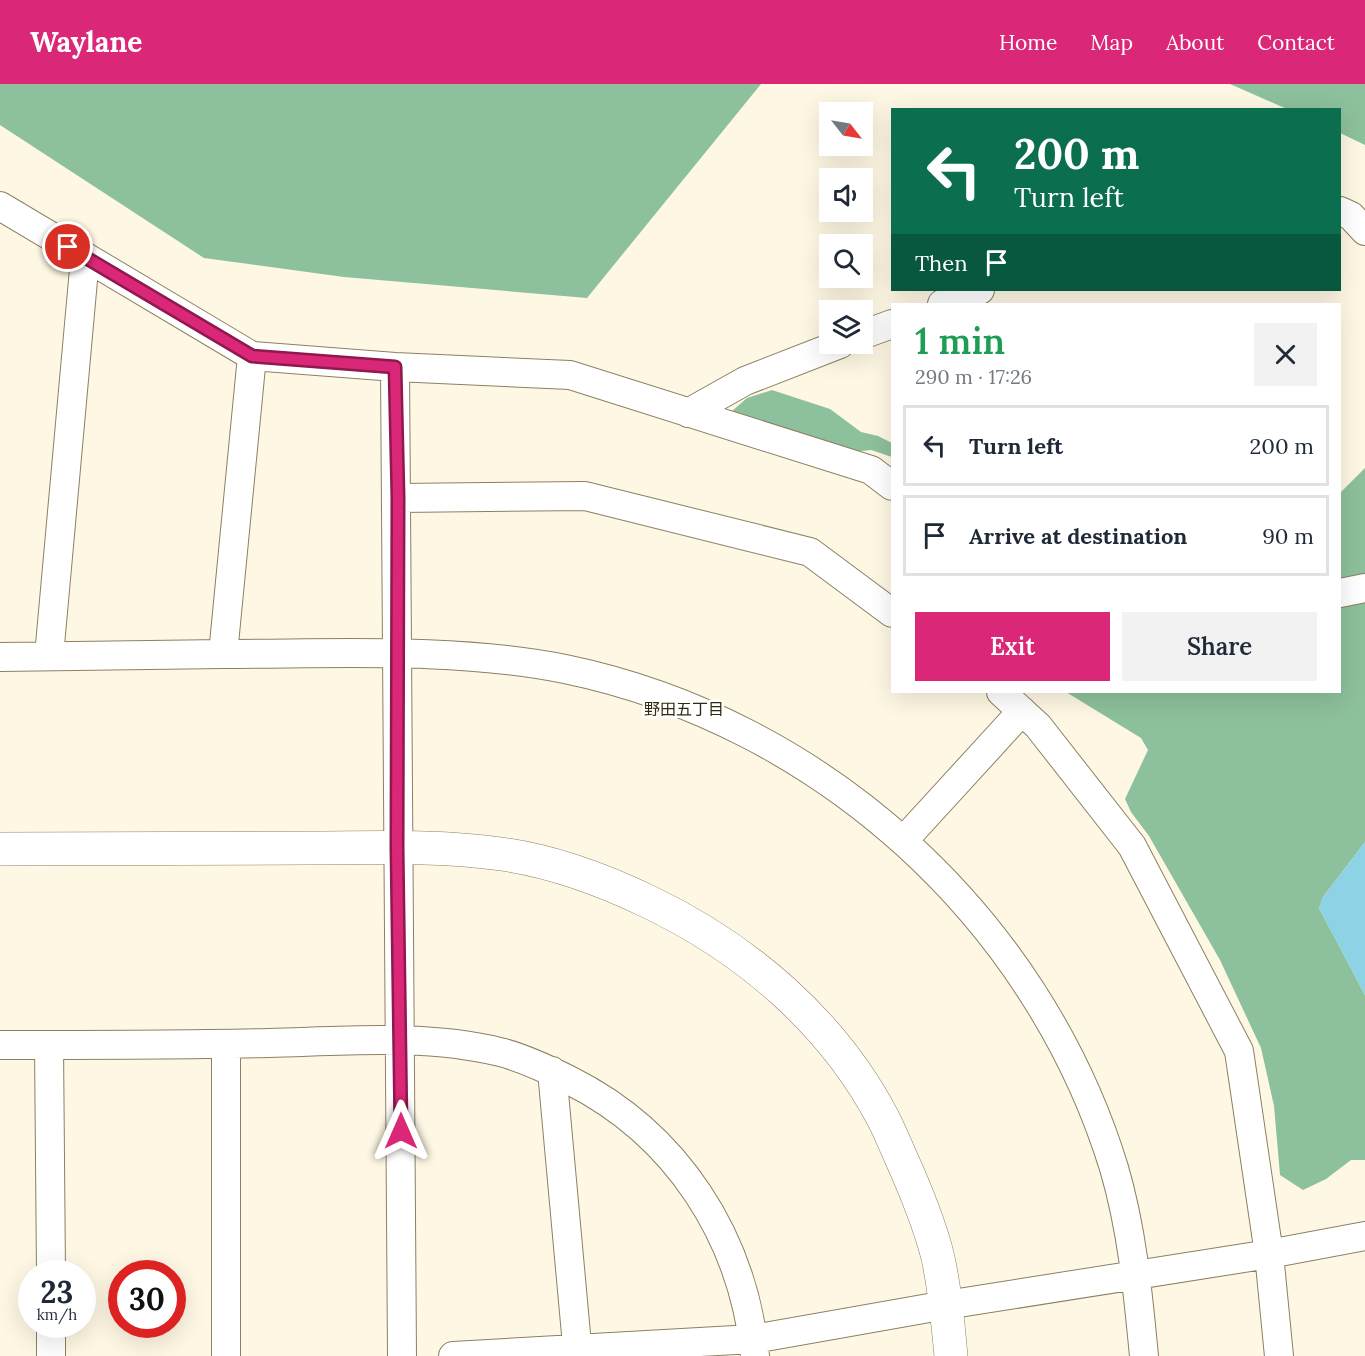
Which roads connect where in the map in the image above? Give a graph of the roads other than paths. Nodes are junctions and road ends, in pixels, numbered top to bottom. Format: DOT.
graph roads {
  1 [pos="0,206"];
  2 [pos="1341,211"];
  3 [pos="1365,231"];
  4 [pos="85,258"];
  5 [pos="977,291"];
  6 [pos="945,303"];
  7 [pos="891,324"];
  8 [pos="873,331"];
  9 [pos="819,352"];
  10 [pos="252,356"];
  11 [pos="395,367"];
  12 [pos="688,412"];
  13 [pos="891,485"];
  14 [pos="398,498"];
  15 [pos="1365,588"];
  16 [pos="1341,593"];
  17 [pos="891,612"];
  18 [pos="224,654"];
  19 [pos="398,655"];
  20 [pos="49,656"];
  21 [pos="0,657"];
  22 [pos="1002,693"];
  23 [pos="1022,711"];
  24 [pos="904,840"];
  25 [pos="397,848"];
  26 [pos="0,849"];
  27 [pos="401,1040"];
  28 [pos="226,1044"];
  29 [pos="0,1045"];
  30 [pos="49,1045"];
  31 [pos="552,1071"];
  32 [pos="1365,1236"];
  33 [pos="1269,1254"];
  34 [pos="51,1260"];
  35 [pos="1136,1274"];
  36 [pos="946,1305"];
  37 [pos="51,1338"];
  38 [pos="754,1348"];
  39 [pos="578,1352"];
  40 [pos="51,1356"];
  41 [pos="226,1356"];
  42 [pos="402,1356"];
  43 [pos="453,1356"];
  44 [pos="951,1356"];
  45 [pos="1144,1356"];
  46 [pos="1279,1356"];
  1 -- 4 [label="street"];
  2 -- 3 [label="street"];
  4 -- 10 [label="street"];
  4 -- 20 [label="street"];
  5 -- 6 [label="street"];
  7 -- 8 [label="street"];
  9 -- 12 [label="street"];
  10 -- 11 [label="street"];
  10 -- 18 [label="street"];
  11 -- 12 [label="street"];
  11 -- 14 [label="street"];
  12 -- 13 [label="street"];
  14 -- 17 [label="street"];
  14 -- 19 [label="street"];
  15 -- 16 [label="street"];
  18 -- 19 [label="street"];
  18 -- 20 [label="street"];
  19 -- 24 [label="street"];
  19 -- 25 [label="street"];
  20 -- 21 [label="street"];
  22 -- 23 [label="street"];
  23 -- 24 [label="street"];
  23 -- 33 [label="street"];
  24 -- 35 [label="street"];
  25 -- 26 [label="street"];
  25 -- 27 [label="street"];
  25 -- 36 [label="street"];
  27 -- 28 [label="street"];
  27 -- 31 [label="street"];
  27 -- 42 [label="street"];
  28 -- 30 [label="street"];
  28 -- 41 [label="street"];
  29 -- 30 [label="street"];
  30 -- 34 [label="street"];
  31 -- 38 [label="street"];
  31 -- 39 [label="street"];
  32 -- 33 [label="street"];
  33 -- 35 [label="street"];
  33 -- 46 [label="street"];
  35 -- 36 [label="street"];
  35 -- 45 [label="street"];
  36 -- 38 [label="street"];
  36 -- 44 [label="street"];
  37 -- 40 [label="street"];
  38 -- 39 [label="street"];
  39 -- 43 [label="street"];
}
